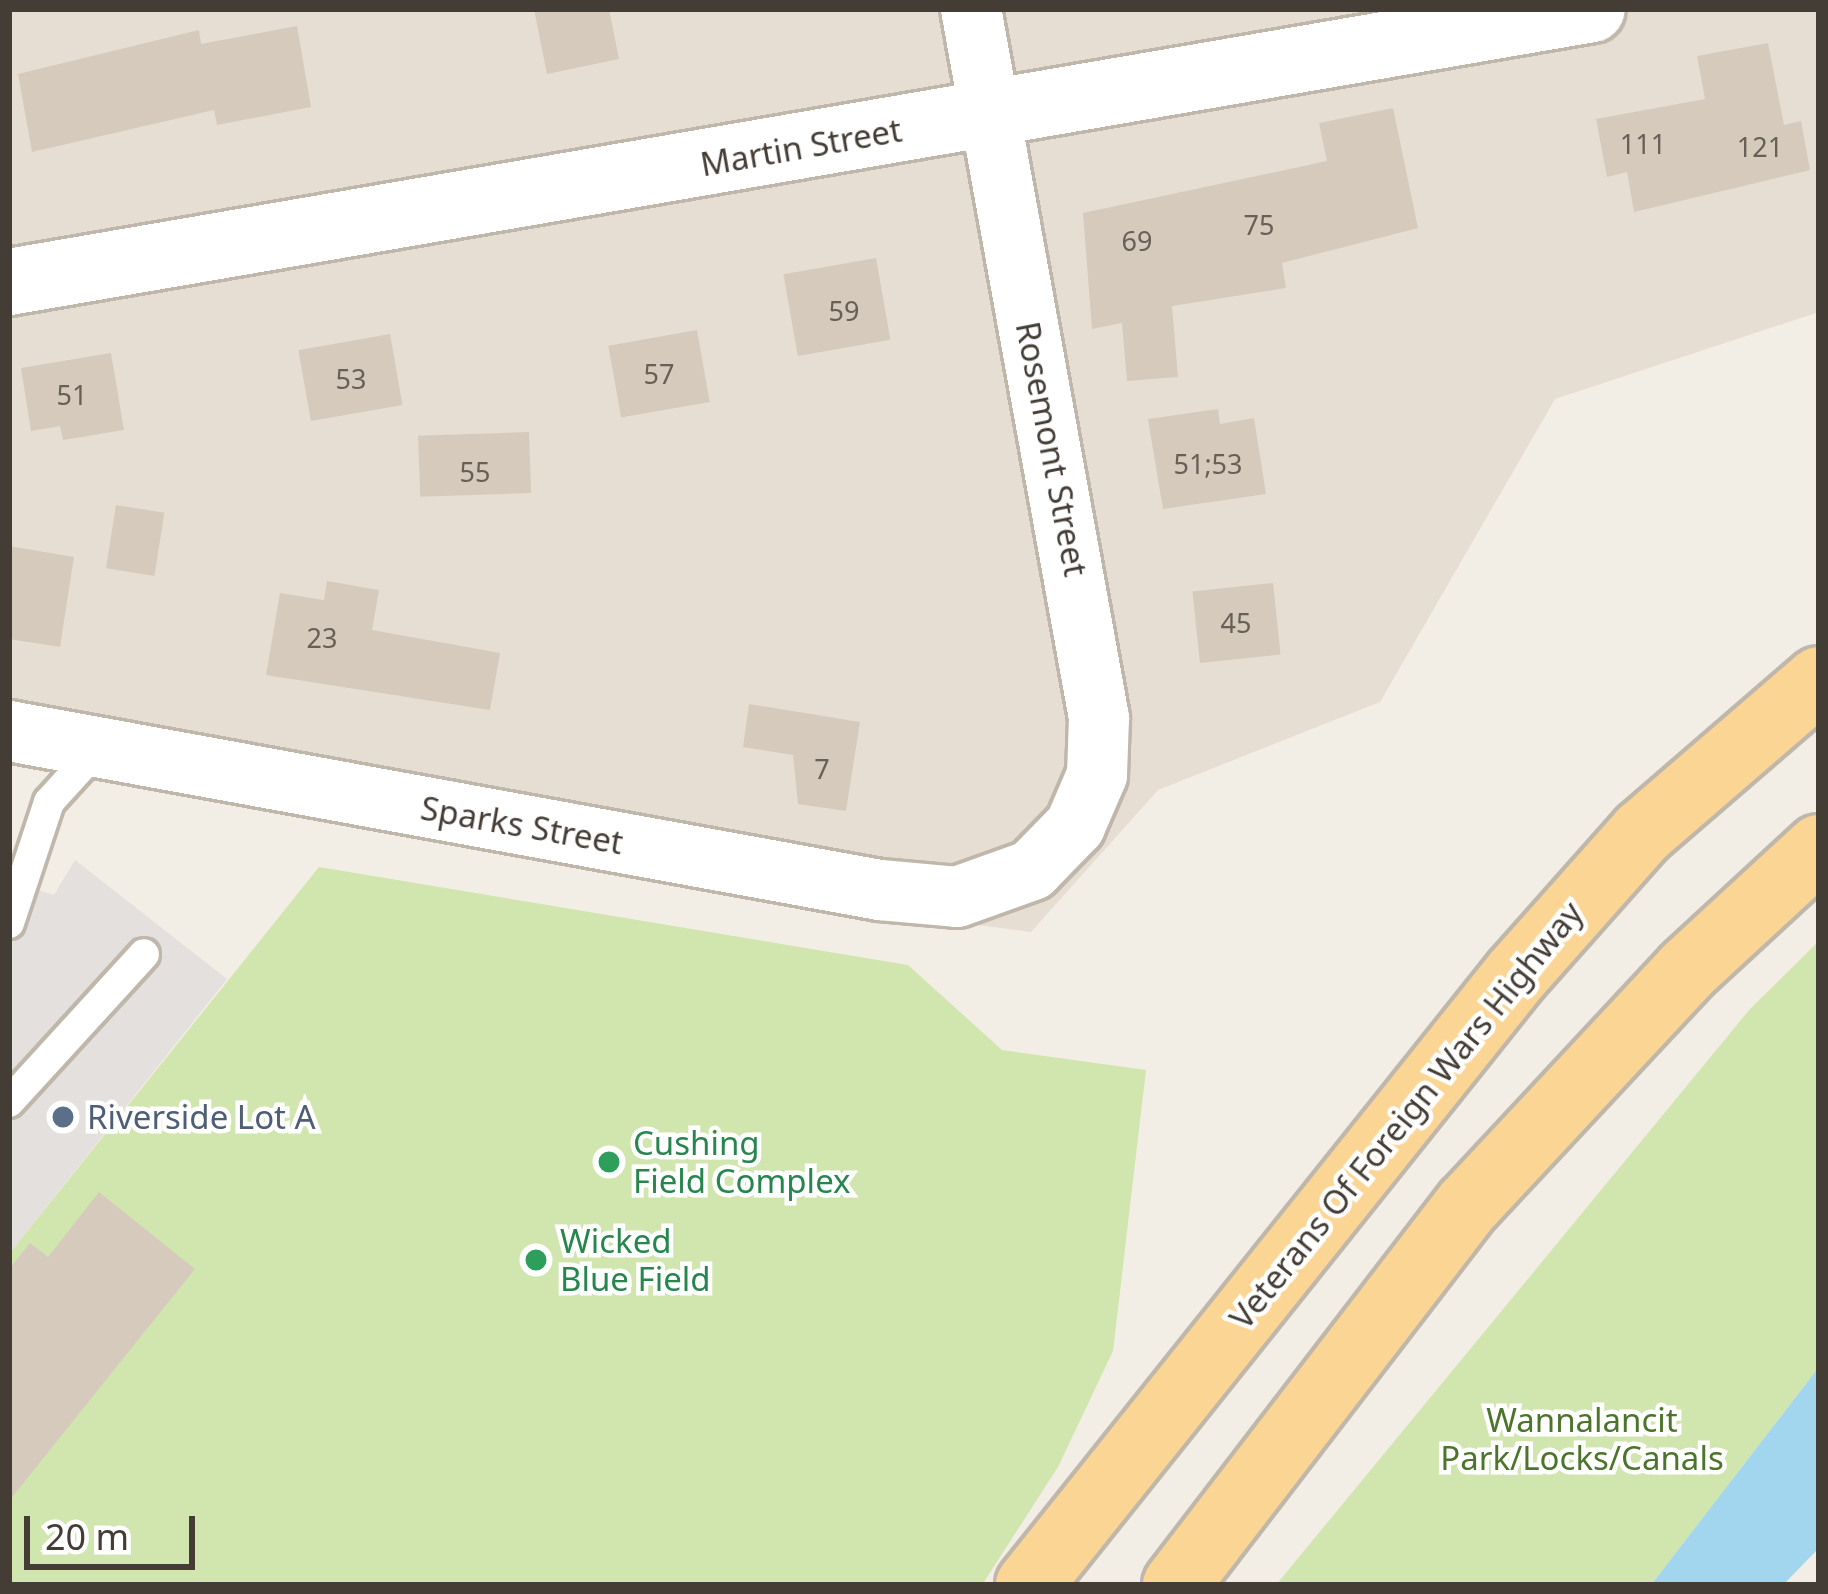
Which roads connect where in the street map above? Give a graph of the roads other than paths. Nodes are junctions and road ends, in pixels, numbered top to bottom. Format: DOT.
graph roads {
  1 [pos="971,9"];
  2 [pos="1592,9"];
  3 [pos="989,115"];
  4 [pos="9,282"];
  5 [pos="1819,680"];
  6 [pos="9,730"];
  7 [pos="99,747"];
  8 [pos="1819,848"];
  9 [pos="1032,870"];
  10 [pos="9,923"];
  11 [pos="144,953"];
  12 [pos="9,1102"];
  13 [pos="1029,1585"];
  14 [pos="1176,1585"];
  1 -- 3 [label="street, Rosemont Street"];
  2 -- 3 [label="street, Martin Street"];
  3 -- 4 [label="street, Martin Street"];
  3 -- 9 [label="street, Rosemont Street"];
  5 -- 13 [label="main road, Veterans Of Foreign Wars Highway"];
  6 -- 7 [label="street, Sparks Street"];
  7 -- 9 [label="street, Sparks Street"];
  7 -- 10 [label="lane"];
  8 -- 14 [label="main road"];
  11 -- 12 [label="lane"];
}
